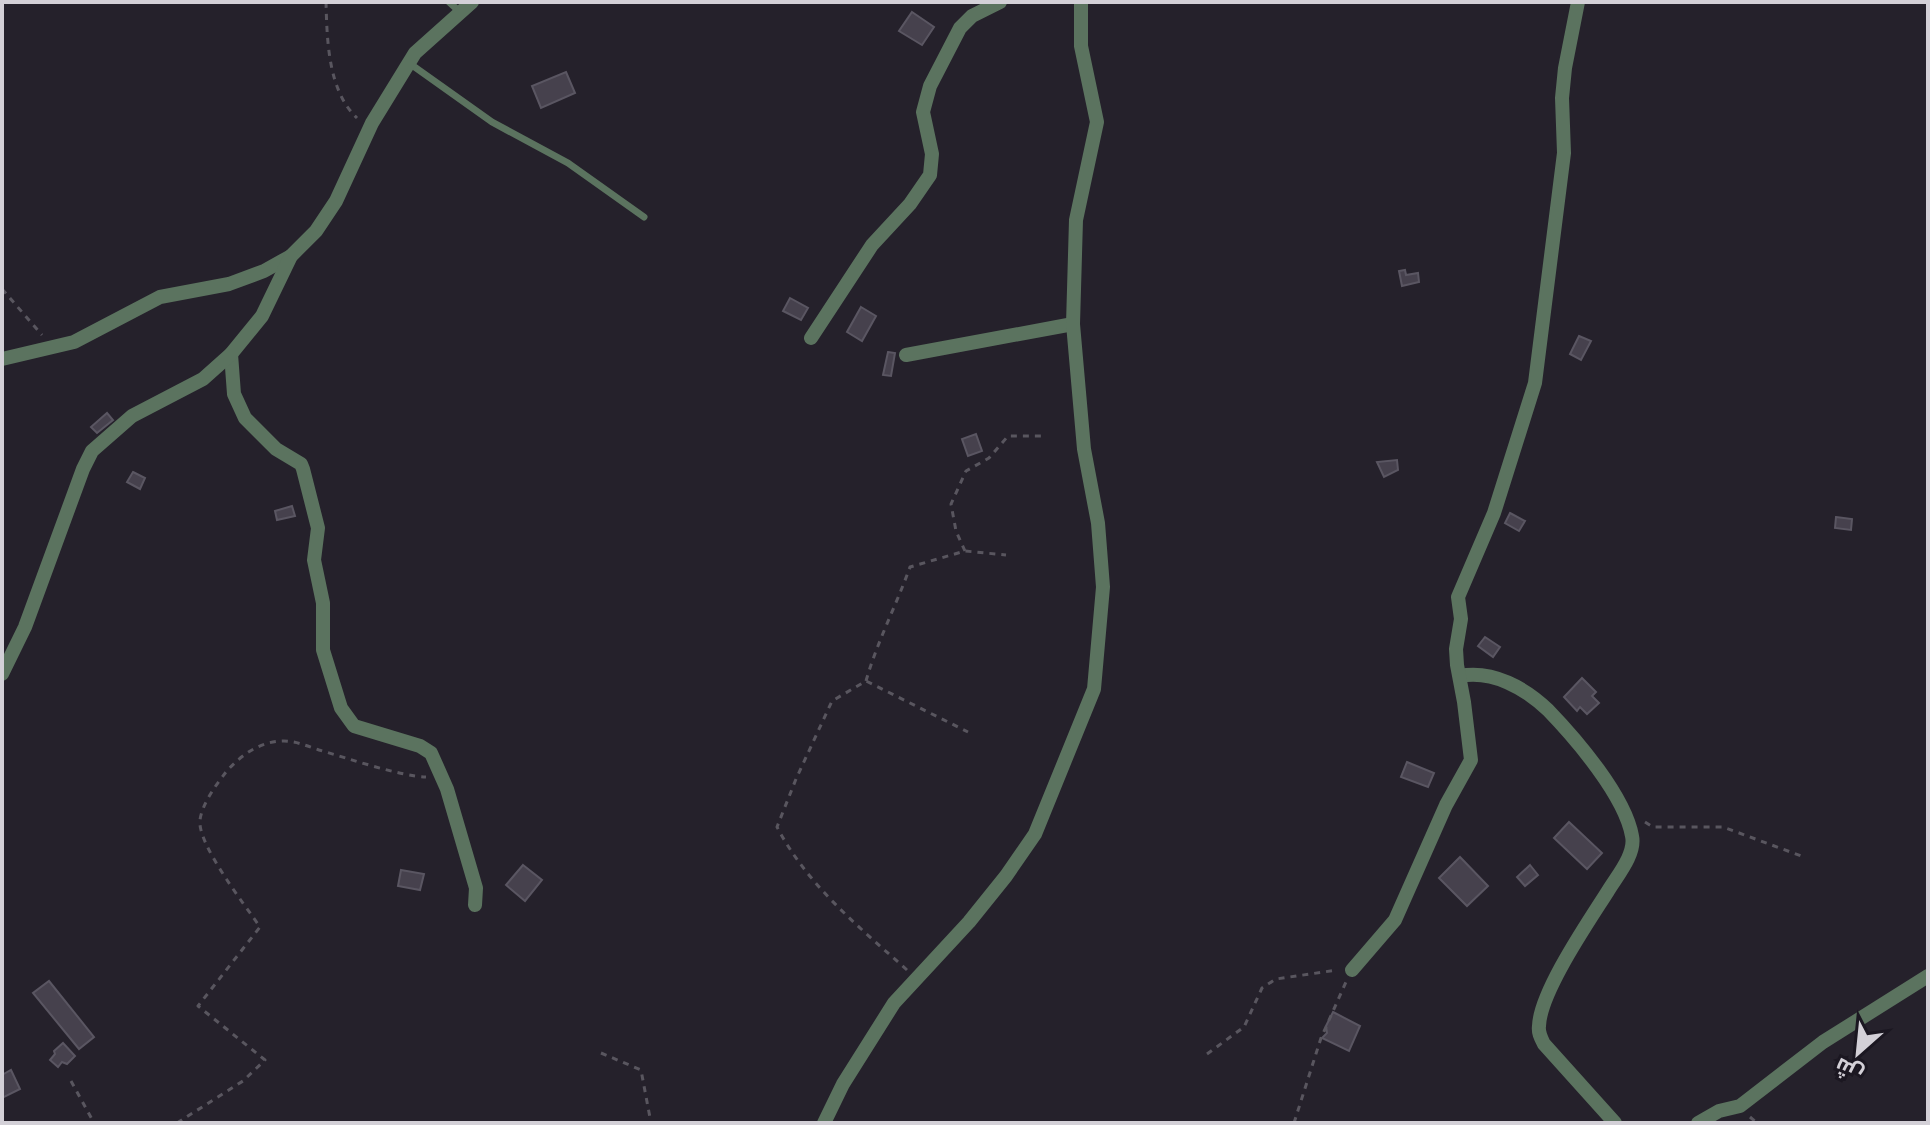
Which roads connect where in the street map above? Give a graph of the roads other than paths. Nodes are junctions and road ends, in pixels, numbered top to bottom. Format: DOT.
graph roads {
  1 [pos="1000,2"];
  2 [pos="1081,2"];
  3 [pos="1578,2"];
  4 [pos="460,5"];
  5 [pos="409,63"];
  6 [pos="644,217"];
  7 [pos="291,256"];
  8 [pos="1073,324"];
  9 [pos="811,338"];
  10 [pos="231,354"];
  11 [pos="906,355"];
  12 [pos="2,359"];
  13 [pos="2,674"];
  14 [pos="1460,676"];
  15 [pos="475,905"];
  16 [pos="1352,970"];
  17 [pos="1928,976"];
  18 [pos="824,1123"];
  19 [pos="1615,1123"];
  20 [pos="1698,1123"];
  1 -- 9 [label="street"];
  2 -- 8 [label="street"];
  3 -- 14 [label="street"];
  4 -- 5 [label="street"];
  5 -- 6 [label="lane"];
  5 -- 7 [label="street"];
  7 -- 10 [label="street"];
  7 -- 12 [label="street"];
  8 -- 11 [label="street"];
  8 -- 18 [label="street"];
  10 -- 13 [label="street"];
  10 -- 15 [label="street"];
  14 -- 16 [label="street"];
  14 -- 19 [label="street"];
  17 -- 20 [label="street"];
}
